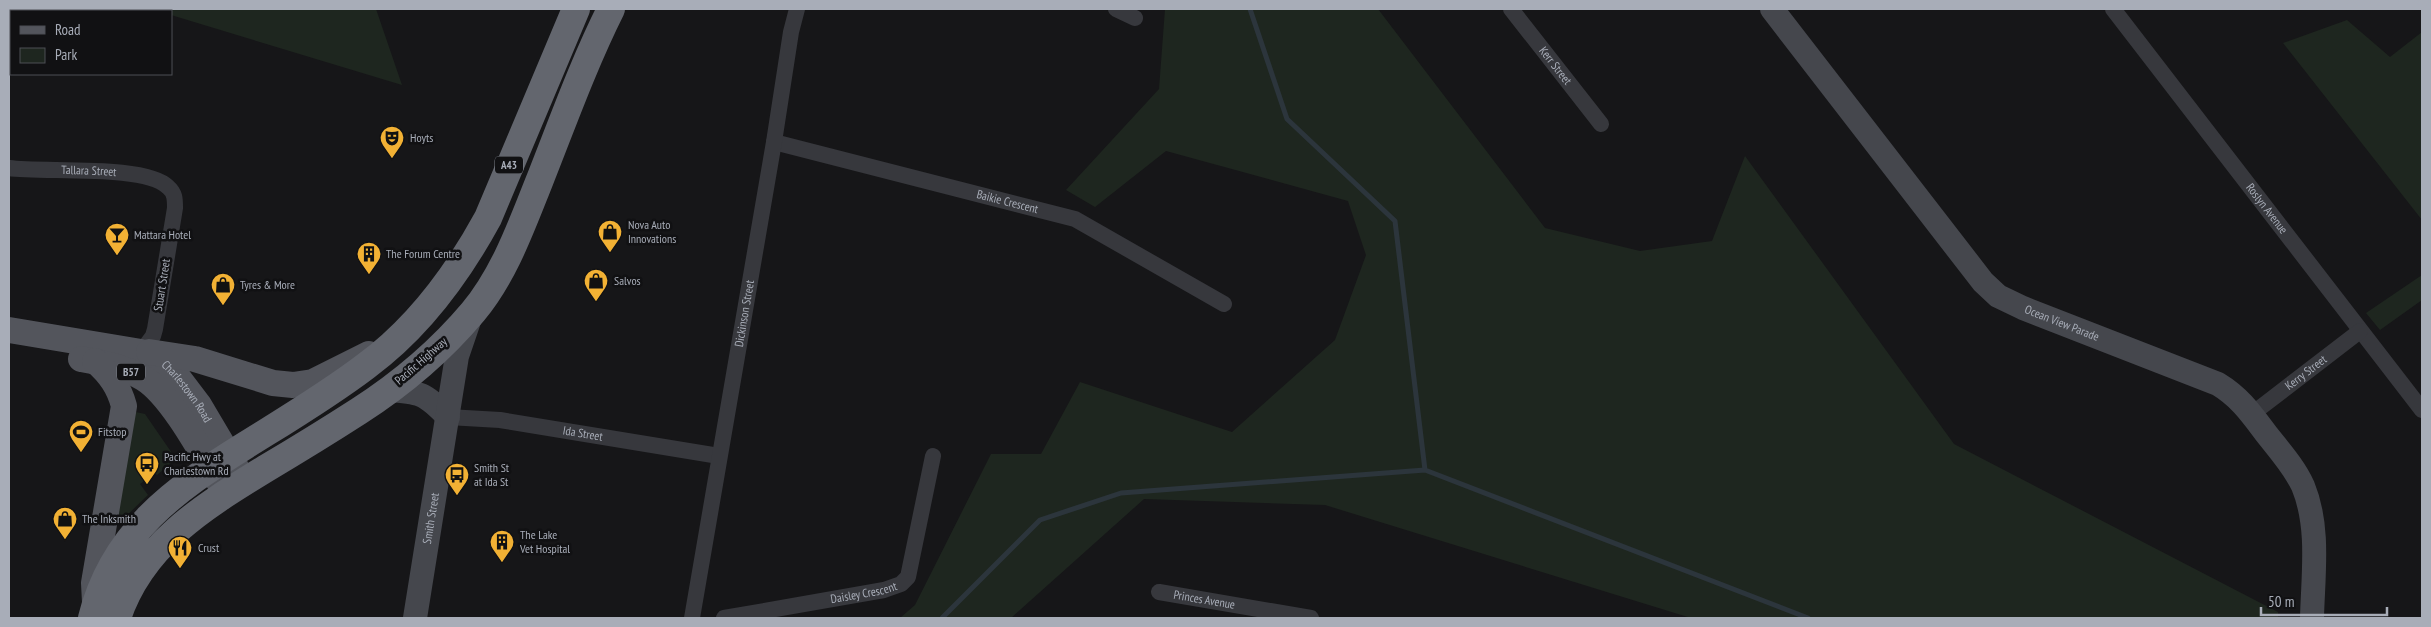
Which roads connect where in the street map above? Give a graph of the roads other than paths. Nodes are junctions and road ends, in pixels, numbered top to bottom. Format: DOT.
graph roads {
  1 [pos="576,9"];
  2 [pos="611,9"];
  3 [pos="797,9"];
  4 [pos="1116,9"];
  5 [pos="1511,9"];
  6 [pos="1772,9"];
  7 [pos="2113,9"];
  8 [pos="1135,18"];
  9 [pos="1600,124"];
  10 [pos="774,142"];
  11 [pos="9,168"];
  12 [pos="168,186"];
  13 [pos="1224,304"];
  14 [pos="472,314"];
  15 [pos="9,330"];
  16 [pos="2360,331"];
  17 [pos="397,340"];
  18 [pos="9,346"];
  19 [pos="141,352"];
  20 [pos="95,361"];
  21 [pos="388,390"];
  22 [pos="2422,410"];
  23 [pos="2252,414"];
  24 [pos="448,417"];
  25 [pos="719,456"];
  26 [pos="933,456"];
  27 [pos="219,461"];
  28 [pos="235,487"];
  29 [pos="1158,592"];
  30 [pos="101,614"];
  31 [pos="415,618"];
  32 [pos="692,618"];
  33 [pos="724,618"];
  34 [pos="1308,618"];
  35 [pos="2312,618"];
  1 -- 17 [label="highway, A43"];
  2 -- 14 [label="highway, Pacific Highway / A43"];
  3 -- 10 [label="street, Dickinson Street"];
  4 -- 8 [label="street"];
  5 -- 9 [label="street, Kerr Street"];
  6 -- 23 [label="street, Ocean View Parade"];
  7 -- 16 [label="street, Roslyn Avenue"];
  10 -- 13 [label="street, Baikie Crescent"];
  10 -- 25 [label="street, Dickinson Street"];
  11 -- 12 [label="street, Tallara Street"];
  12 -- 19 [label="street, Stuart Street"];
  14 -- 21 [label="highway, Pacific Highway / A43"];
  14 -- 24 [label="street, Smith Street"];
  15 -- 19 [label="main road, Charlestown Road / B57"];
  16 -- 22 [label="street, Roslyn Avenue"];
  16 -- 23 [label="street, Kerry Street"];
  17 -- 19 [label="main road"];
  17 -- 27 [label="highway, A43"];
  18 -- 20 [label="main road, Charlestown Road / B57"];
  19 -- 27 [label="main road, Charlestown Road / B57"];
  20 -- 27 [label="main road, Charlestown Road / B57"];
  20 -- 30 [label="main road"];
  21 -- 24 [label="street"];
  21 -- 28 [label="highway, Pacific Highway / A43"];
  23 -- 35 [label="street, Ocean View Parade"];
  24 -- 25 [label="street, Ida Street"];
  24 -- 31 [label="street, Smith Street"];
  25 -- 32 [label="street, Dickinson Street"];
  26 -- 33 [label="street, Daisley Crescent"];
  27 -- 28 [label="main road, Charlestown Road / B57"];
  27 -- 30 [label="highway, A43"];
  28 -- 30 [label="highway, Pacific Highway / A43"];
  29 -- 34 [label="street, Princes Avenue"];
}
